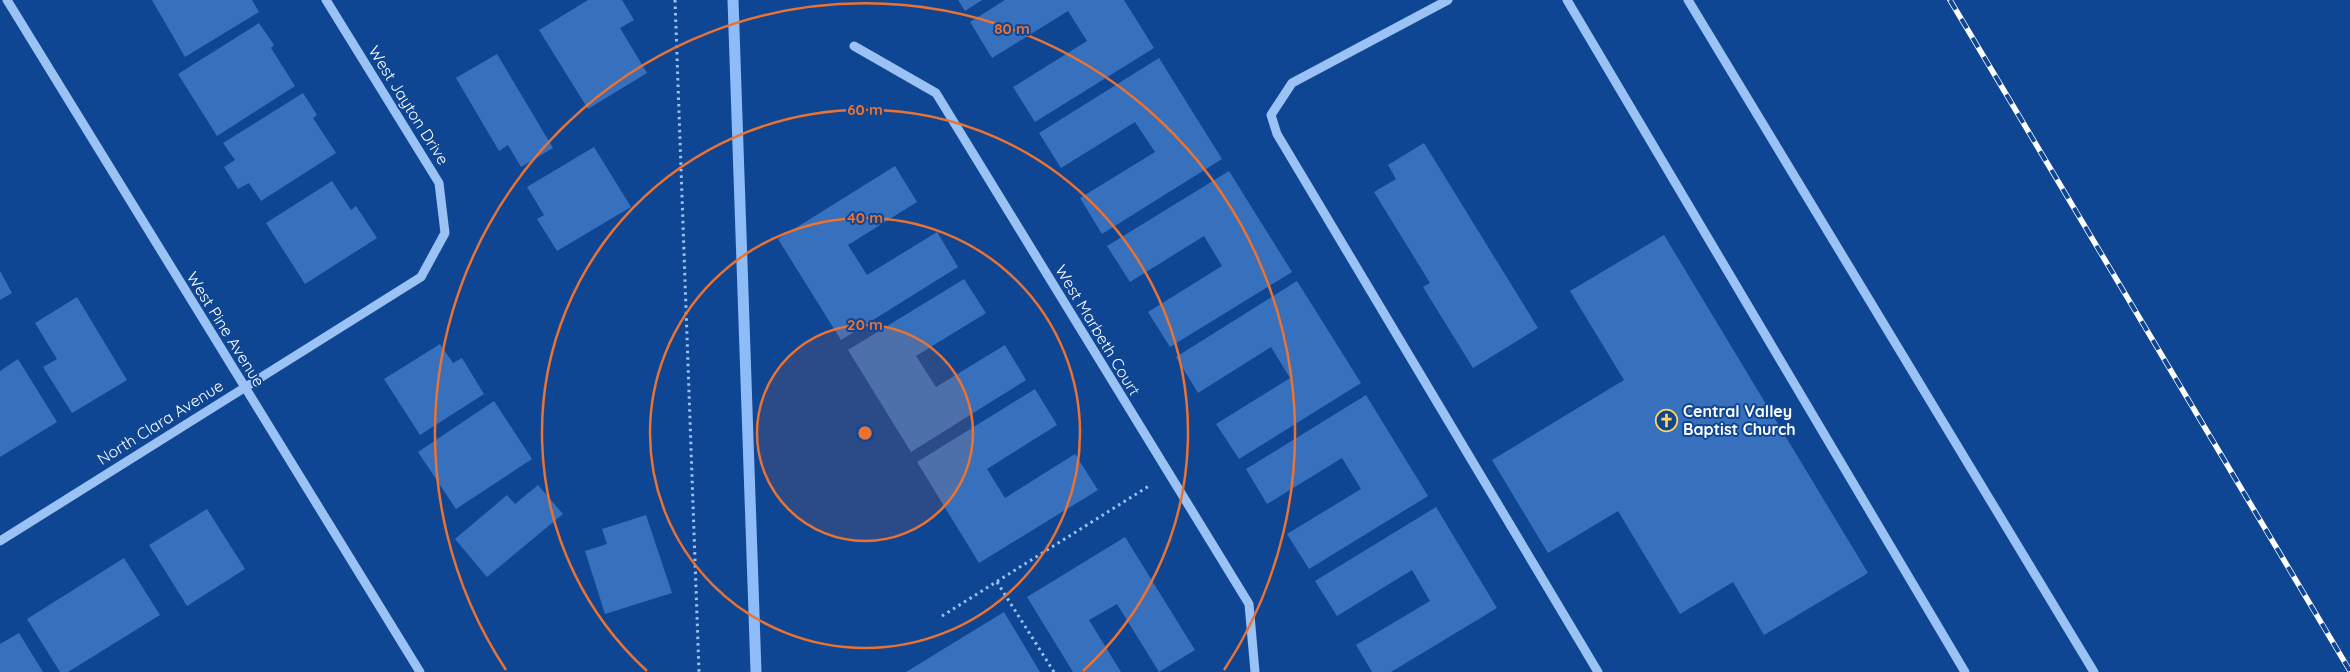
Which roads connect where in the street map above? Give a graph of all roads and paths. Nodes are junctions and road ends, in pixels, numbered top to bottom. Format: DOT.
graph roads {
  1 [pos="6,0"];
  2 [pos="326,0"];
  3 [pos="675,0"];
  4 [pos="1448,0"];
  5 [pos="1567,0"];
  6 [pos="1688,0"];
  7 [pos="854,46"];
  8 [pos="445,233"];
  9 [pos="244,386"];
  10 [pos="1168,474"];
  11 [pos="0,541"];
  12 [pos="997,582"];
  13 [pos="942,616"];
  14 [pos="420,672"];
  15 [pos="699,672"];
  16 [pos="1054,672"];
  17 [pos="1255,672"];
  18 [pos="1598,672"];
  19 [pos="1965,672"];
  20 [pos="2094,672"];
  1 -- 9 [label="street, West Pine Avenue"];
  2 -- 8 [label="street, West Jayton Drive"];
  3 -- 15 [label="path"];
  4 -- 18 [label="street"];
  5 -- 19 [label="street"];
  6 -- 20 [label="street"];
  7 -- 10 [label="street, West Marbeth Court"];
  8 -- 9 [label="street, North Clara Avenue"];
  9 -- 11 [label="street, North Clara Avenue"];
  9 -- 14 [label="street, West Pine Avenue"];
  10 -- 12 [label="path"];
  10 -- 17 [label="street, West Marbeth Court"];
  12 -- 13 [label="path"];
  12 -- 16 [label="path"];
}
